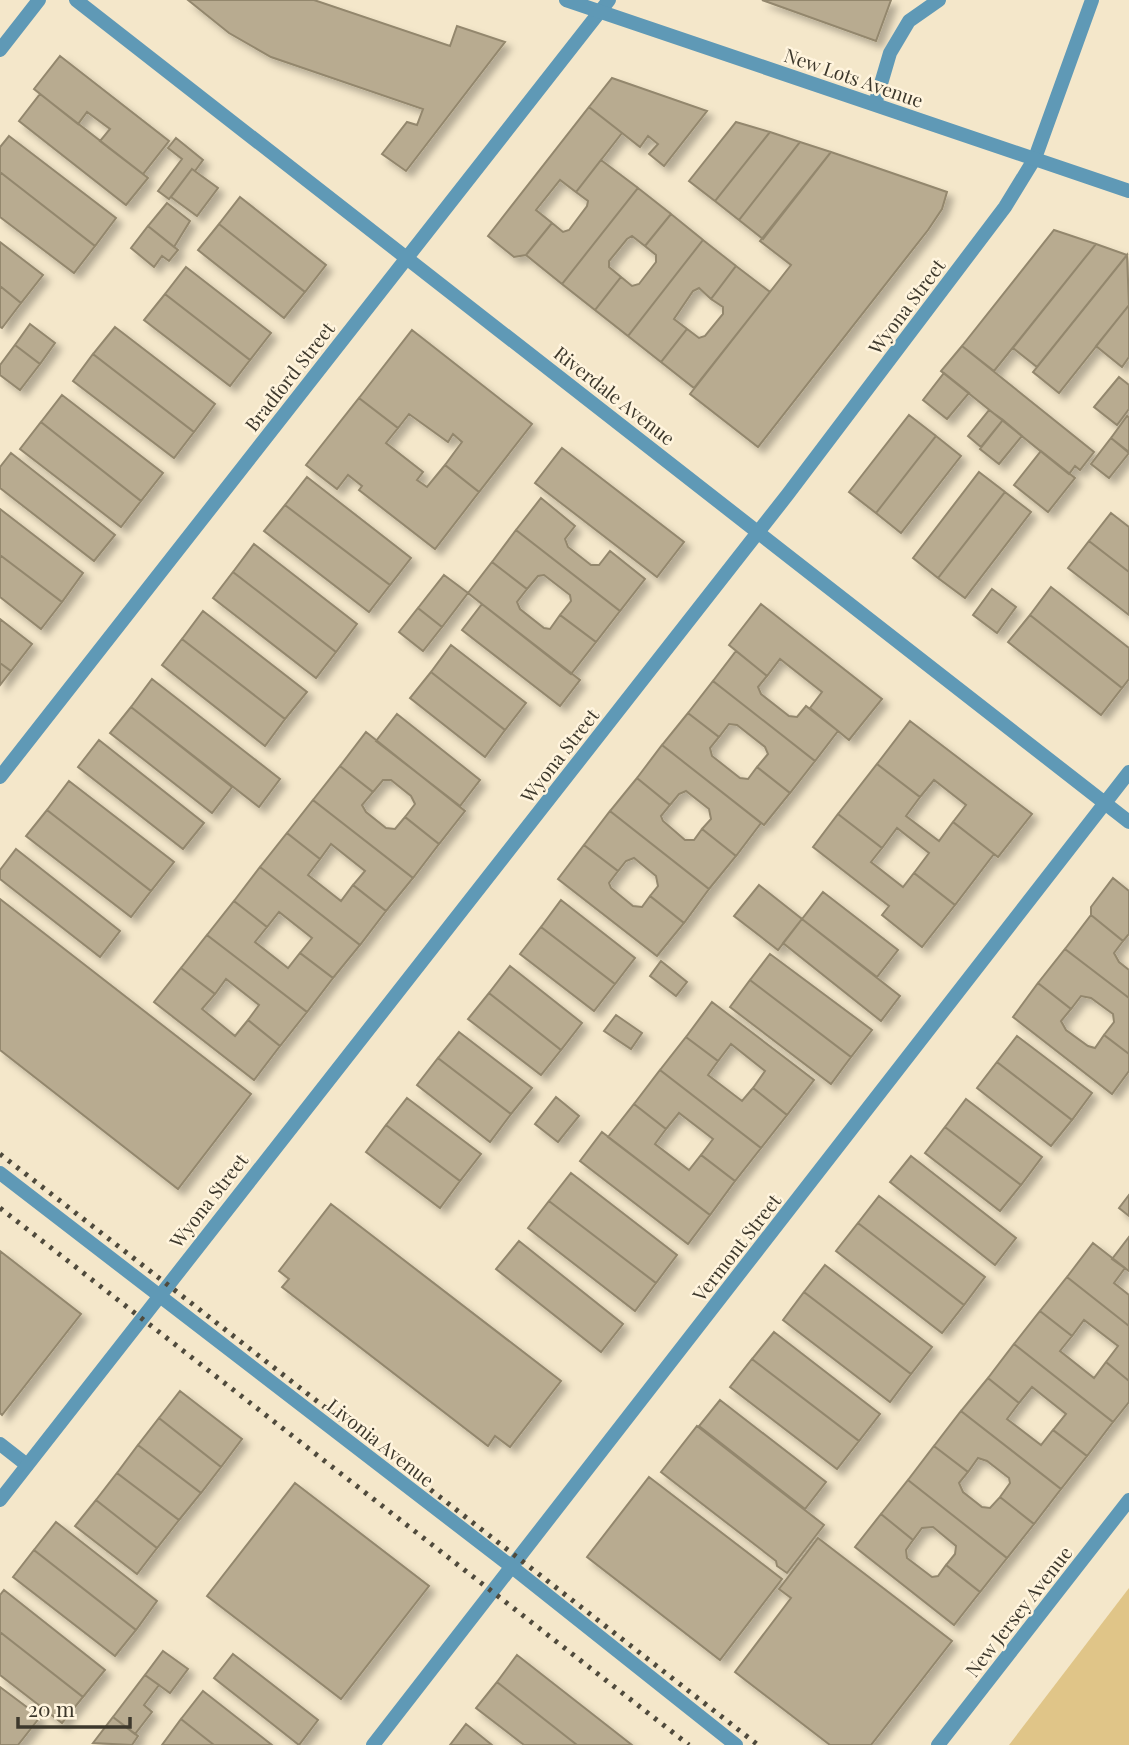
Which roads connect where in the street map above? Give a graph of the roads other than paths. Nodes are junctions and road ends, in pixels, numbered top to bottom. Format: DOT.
graph roads {
  1 [pos="39,0"];
  2 [pos="76,0"];
  3 [pos="566,0"];
  4 [pos="939,0"];
  5 [pos="1092,0"];
  6 [pos="604,6"];
  7 [pos="0,50"];
  8 [pos="875,104"];
  9 [pos="1035,158"];
  10 [pos="1129,191"];
  11 [pos="405,258"];
  12 [pos="759,531"];
  13 [pos="1129,772"];
  14 [pos="0,777"];
  15 [pos="1105,803"];
  16 [pos="1129,822"];
  17 [pos="0,1173"];
  18 [pos="158,1296"];
  19 [pos="0,1444"];
  20 [pos="27,1465"];
  21 [pos="0,1500"];
  22 [pos="1129,1500"];
  23 [pos="512,1567"];
  24 [pos="373,1745"];
  25 [pos="736,1745"];
  26 [pos="938,1745"];
  1 -- 7 [label="street"];
  2 -- 11 [label="street, Riverdale Avenue"];
  3 -- 6 [label="street, New Lots Avenue"];
  4 -- 8 [label="street"];
  5 -- 9 [label="street, Wyona Street"];
  6 -- 8 [label="street, New Lots Avenue"];
  6 -- 11 [label="street, Bradford Street"];
  8 -- 9 [label="street, New Lots Avenue"];
  9 -- 10 [label="street, New Lots Avenue"];
  9 -- 12 [label="street, Wyona Street"];
  11 -- 12 [label="street, Riverdale Avenue"];
  11 -- 14 [label="street, Bradford Street"];
  12 -- 15 [label="street, Riverdale Avenue"];
  12 -- 18 [label="street, Wyona Street"];
  13 -- 15 [label="street, Vermont Street"];
  15 -- 16 [label="street, Riverdale Avenue"];
  15 -- 23 [label="street, Vermont Street"];
  17 -- 18 [label="street, Livonia Avenue"];
  18 -- 20 [label="street, Wyona Street"];
  18 -- 23 [label="street, Livonia Avenue"];
  19 -- 20 [label="street"];
  20 -- 21 [label="street, Wyona Street"];
  22 -- 26 [label="street, New Jersey Avenue"];
  23 -- 24 [label="street, Vermont Street"];
  23 -- 25 [label="street, Livonia Avenue"];
}
